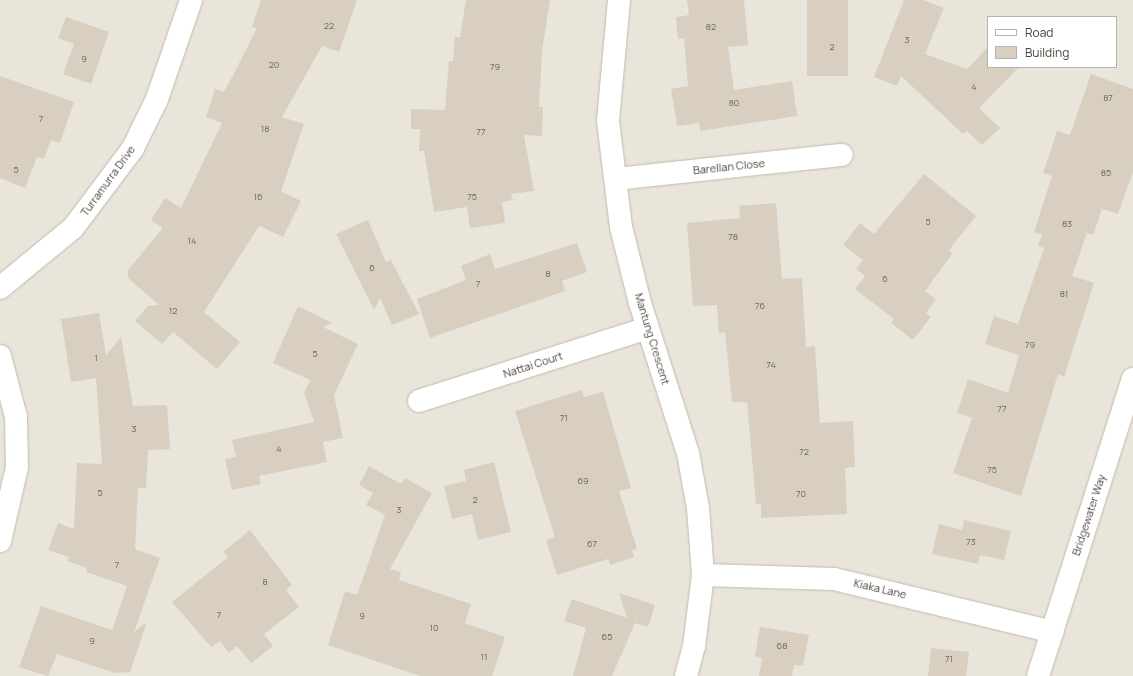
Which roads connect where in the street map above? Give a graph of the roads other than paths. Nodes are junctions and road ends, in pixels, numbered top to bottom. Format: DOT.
graph roads {
  1 [pos="191,0"];
  2 [pos="619,0"];
  3 [pos="842,155"];
  4 [pos="616,179"];
  5 [pos="0,288"];
  6 [pos="648,328"];
  7 [pos="0,356"];
  8 [pos="1133,379"];
  9 [pos="419,401"];
  10 [pos="0,541"];
  11 [pos="703,575"];
  12 [pos="1050,642"];
  13 [pos="686,676"];
  14 [pos="1038,676"];
  15 [pos="1051,676"];
  1 -- 5 [label="street, Turramurra Drive"];
  2 -- 4 [label="street, Mantung Crescent"];
  3 -- 4 [label="street, Barellan Close"];
  4 -- 6 [label="street, Mantung Crescent"];
  6 -- 9 [label="street, Nattai Court"];
  6 -- 11 [label="street, Mantung Crescent"];
  7 -- 10 [label="street"];
  8 -- 12 [label="street, Bridgewater Way"];
  11 -- 12 [label="street, Kiaka Lane"];
  11 -- 13 [label="street, Mantung Crescent"];
  12 -- 14 [label="street, Bridgewater Way"];
  12 -- 15 [label="street, Bridgewater Way"];
}
